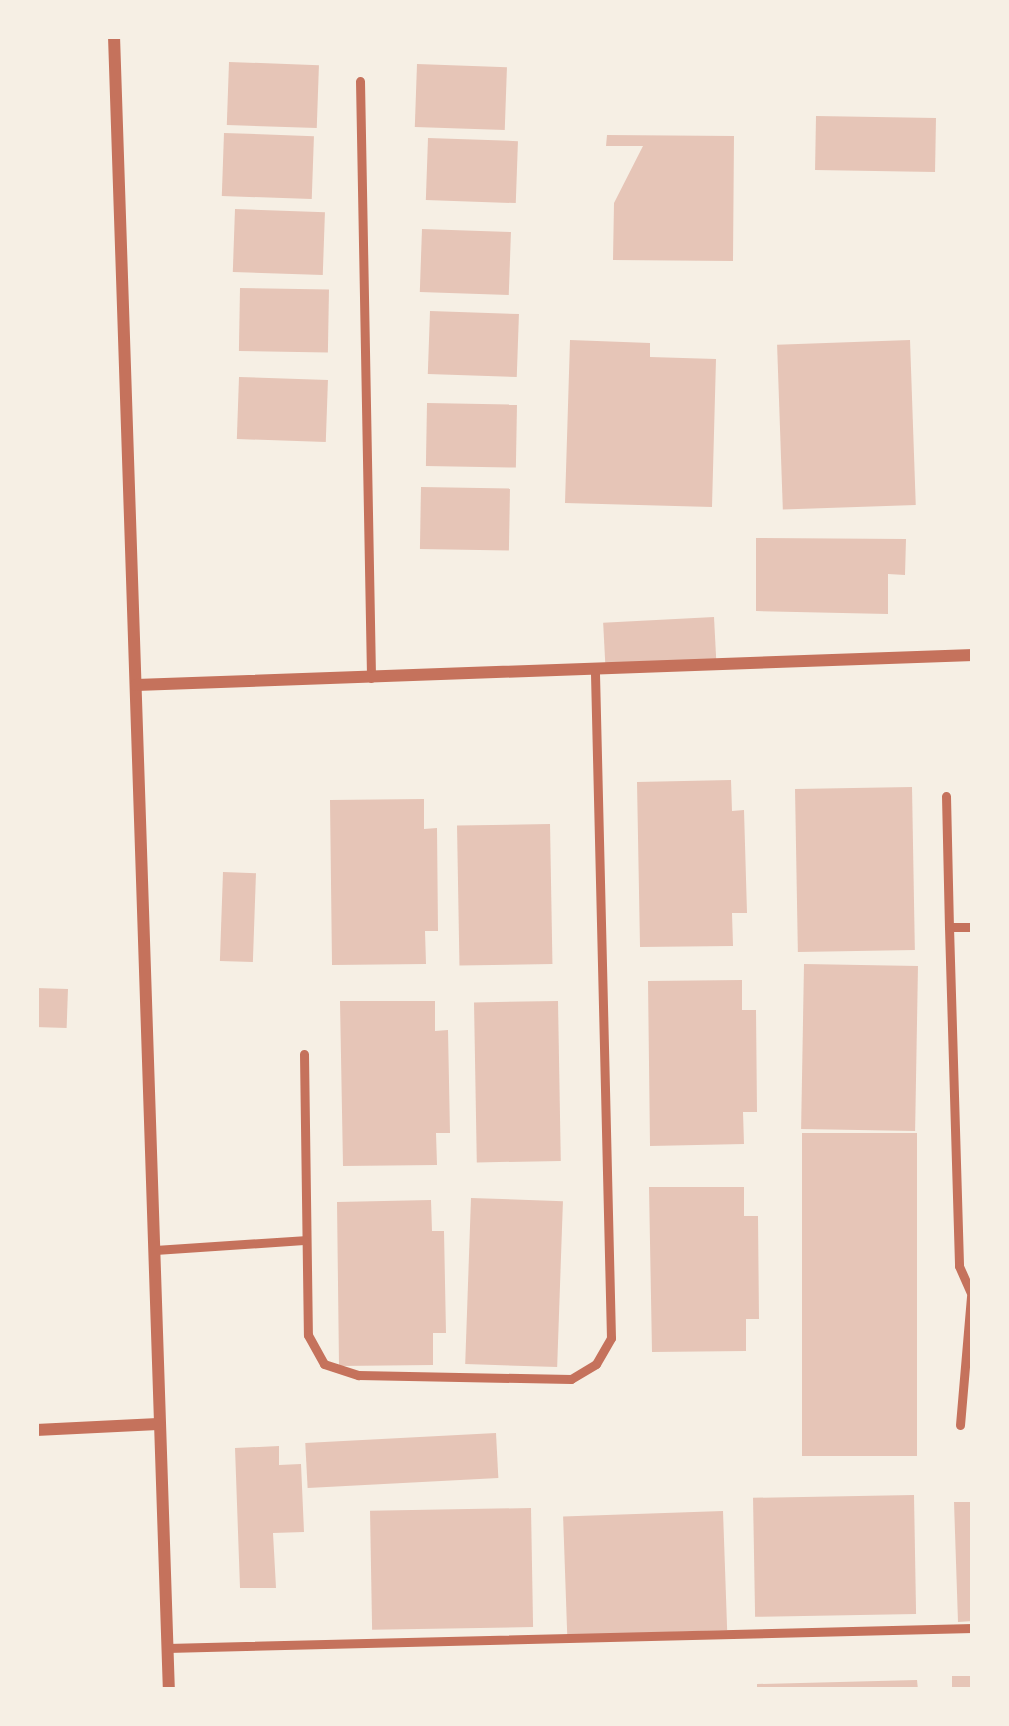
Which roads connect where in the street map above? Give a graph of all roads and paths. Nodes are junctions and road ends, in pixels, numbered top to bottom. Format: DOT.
graph roads {
  1 [pos="114,36"];
  2 [pos="360,81"];
  3 [pos="973,655"];
  4 [pos="595,672"];
  5 [pos="370,678"];
  6 [pos="136,685"];
  7 [pos="946,796"];
  8 [pos="949,927"];
  9 [pos="973,927"];
  10 [pos="304,1054"];
  11 [pos="304,1240"];
  12 [pos="154,1250"];
  13 [pos="972,1296"];
  14 [pos="158,1424"];
  15 [pos="960,1425"];
  16 [pos="36,1430"];
  17 [pos="973,1628"];
  18 [pos="167,1648"];
  19 [pos="169,1690"];
  1 -- 6 [label="street"];
  2 -- 5 [label="lane"];
  3 -- 4 [label="street"];
  4 -- 5 [label="street"];
  4 -- 11 [label="lane"];
  5 -- 6 [label="street"];
  6 -- 12 [label="street"];
  7 -- 8 [label="lane"];
  8 -- 9 [label="lane"];
  8 -- 13 [label="lane"];
  10 -- 11 [label="lane"];
  11 -- 12 [label="lane"];
  12 -- 14 [label="street"];
  13 -- 15 [label="lane"];
  14 -- 16 [label="street"];
  14 -- 18 [label="street"];
  17 -- 18 [label="lane"];
  18 -- 19 [label="street"];
}
